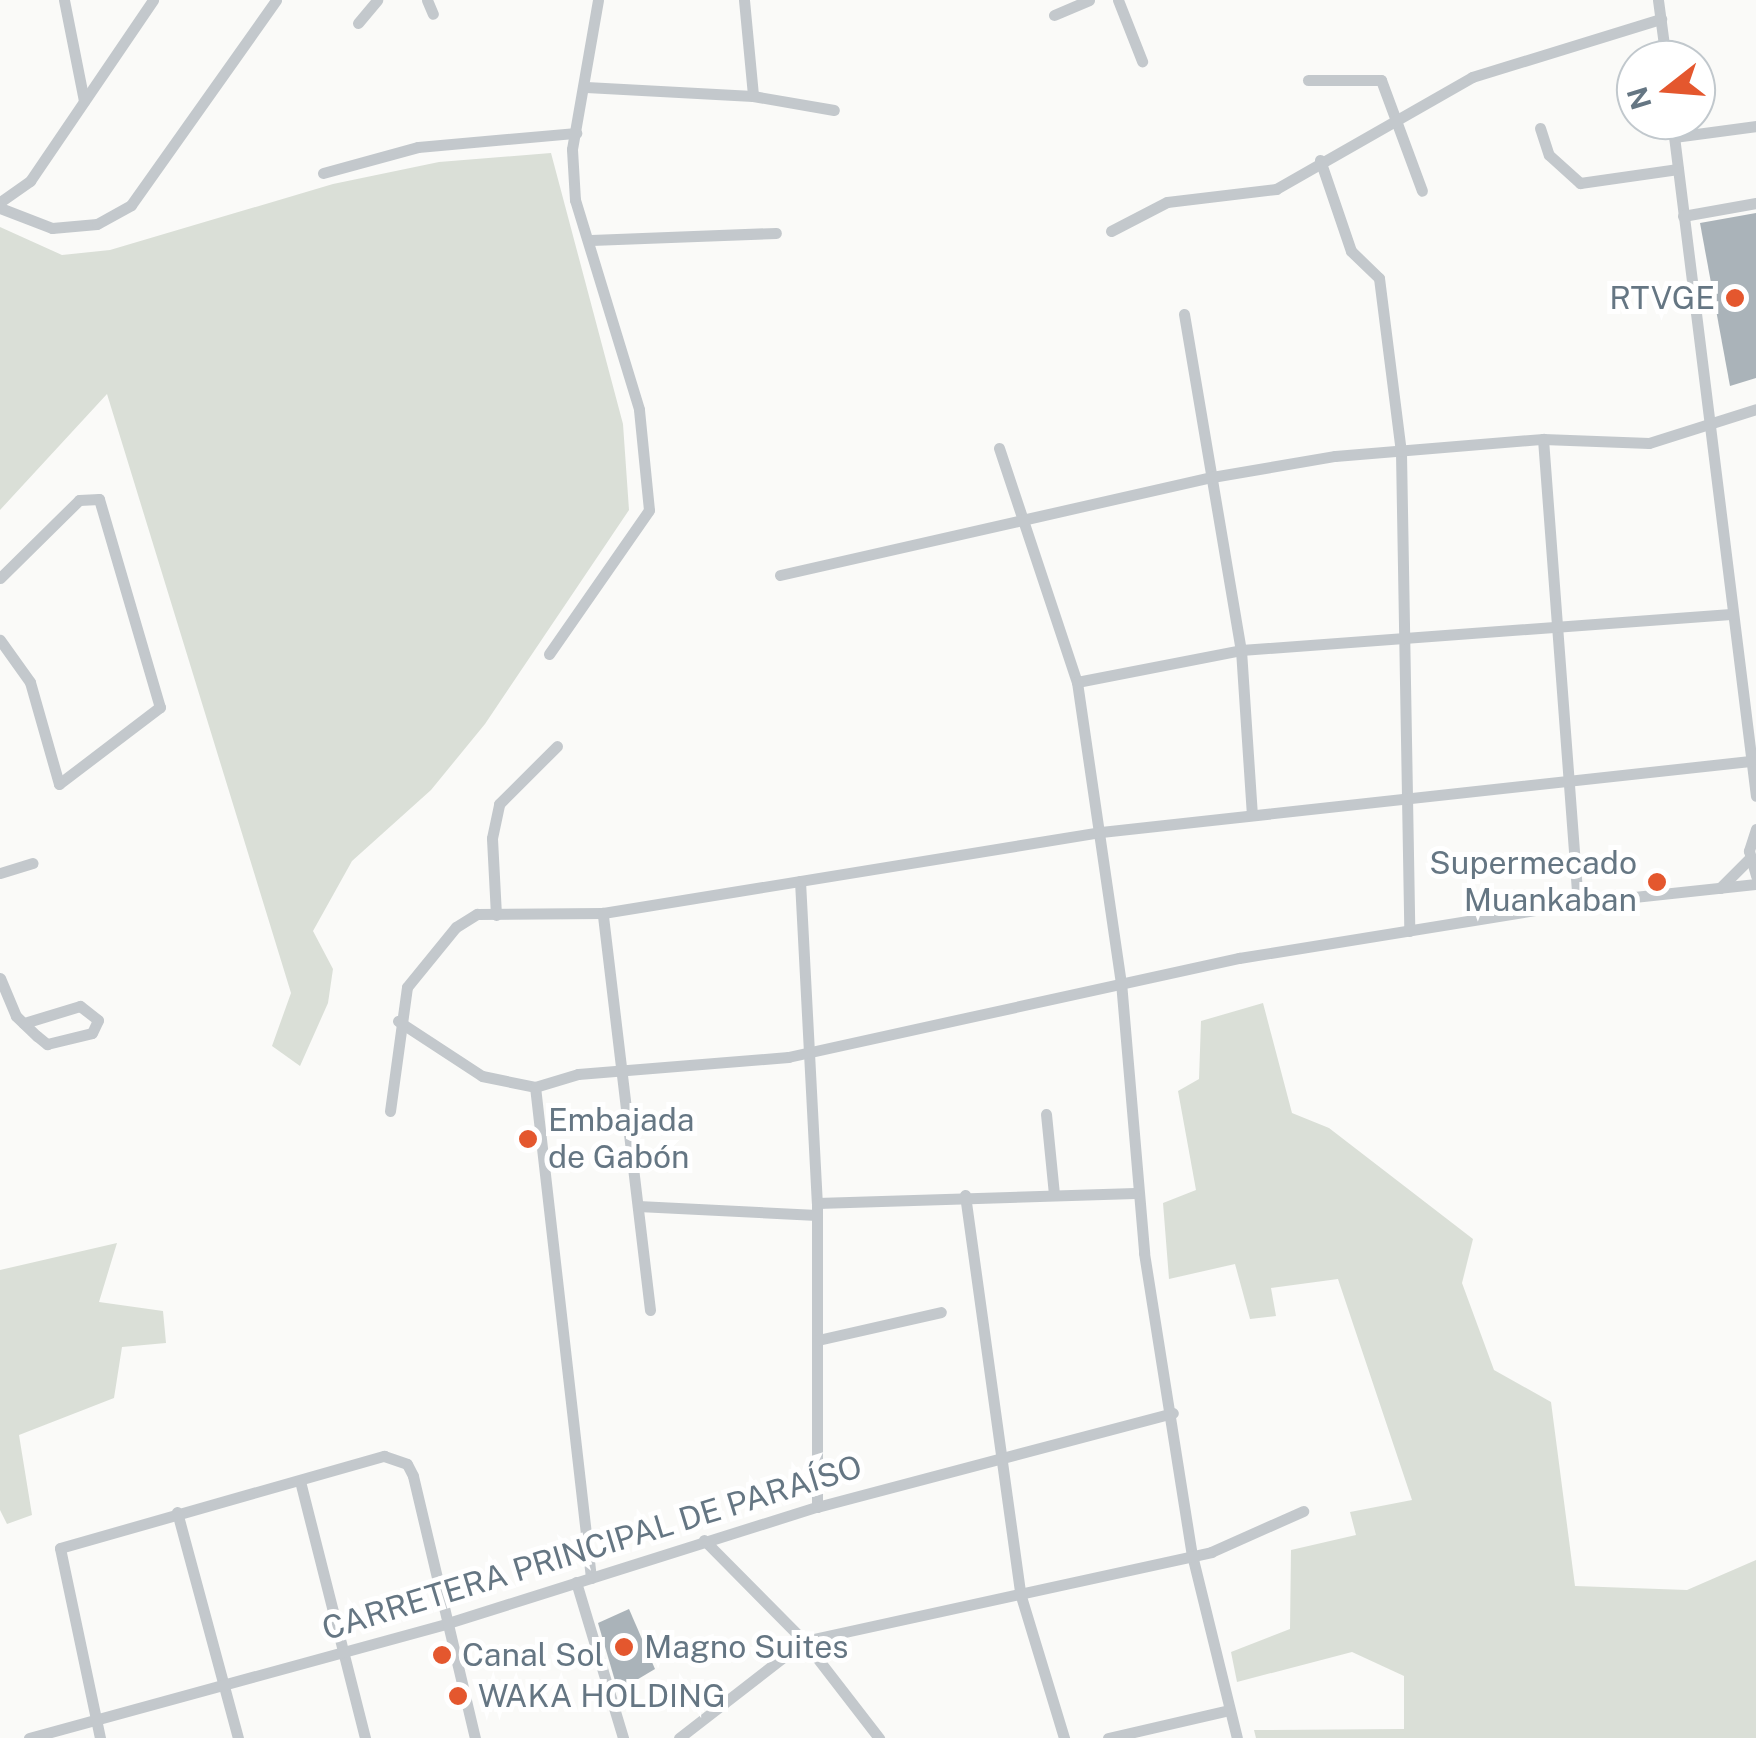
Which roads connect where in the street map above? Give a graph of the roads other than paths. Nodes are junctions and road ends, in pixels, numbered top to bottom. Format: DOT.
graph roads {
  1 [pos="64,0"];
  2 [pos="152,0"];
  3 [pos="276,0"];
  4 [pos="377,0"];
  5 [pos="427,0"];
  6 [pos="598,0"];
  7 [pos="744,0"];
  8 [pos="1089,0"];
  9 [pos="1118,0"];
  10 [pos="1658,0"];
  11 [pos="433,14"];
  12 [pos="1054,14"];
  13 [pos="1661,20"];
  14 [pos="358,23"];
  15 [pos="1664,40"];
  16 [pos="1142,61"];
  17 [pos="1308,80"];
  18 [pos="586,87"];
  19 [pos="752,96"];
  20 [pos="84,101"];
  21 [pos="834,110"];
  22 [pos="1397,124"];
  23 [pos="1756,126"];
  24 [pos="1540,128"];
  25 [pos="1716,131"];
  26 [pos="576,133"];
  27 [pos="1674,140"];
  28 [pos="1320,160"];
  29 [pos="1678,169"];
  30 [pos="323,173"];
  31 [pos="1422,192"];
  32 [pos="1756,203"];
  33 [pos="0,205"];
  34 [pos="1683,216"];
  35 [pos="1111,231"];
  36 [pos="776,234"];
  37 [pos="590,240"];
  38 [pos="1184,314"];
  39 [pos="1756,409"];
  40 [pos="1709,424"];
  41 [pos="1543,438"];
  42 [pos="998,448"];
  43 [pos="1401,454"];
  44 [pos="1212,476"];
  45 [pos="1019,524"];
  46 [pos="780,575"];
  47 [pos="0,578"];
  48 [pos="1731,614"];
  49 [pos="1558,630"];
  50 [pos="0,640"];
  51 [pos="1401,641"];
  52 [pos="1241,650"];
  53 [pos="549,654"];
  54 [pos="1076,682"];
  55 [pos="556,746"];
  56 [pos="1750,761"];
  57 [pos="1564,778"];
  58 [pos="1756,796"];
  59 [pos="1404,802"];
  60 [pos="1252,815"];
  61 [pos="1756,828"];
  62 [pos="1102,832"];
  63 [pos="1748,860"];
  64 [pos="33,863"];
  65 [pos="0,873"];
  66 [pos="1756,876"];
  67 [pos="800,881"];
  68 [pos="1756,884"];
  69 [pos="1717,891"];
  70 [pos="1578,903"];
  71 [pos="603,914"];
  72 [pos="496,915"];
  73 [pos="1409,931"];
  74 [pos="0,978"];
  75 [pos="1121,982"];
  76 [pos="398,1020"];
  77 [pos="24,1023"];
  78 [pos="808,1050"];
  79 [pos="626,1070"];
  80 [pos="535,1087"];
  81 [pos="390,1111"];
  82 [pos="1046,1114"];
  83 [pos="1136,1192"];
  84 [pos="1054,1194"];
  85 [pos="965,1195"];
  86 [pos="638,1206"];
  87 [pos="817,1209"];
  88 [pos="650,1310"];
  89 [pos="941,1312"];
  90 [pos="818,1340"];
  91 [pos="1173,1413"];
  92 [pos="998,1457"];
  93 [pos="300,1480"];
  94 [pos="817,1507"];
  95 [pos="1304,1511"];
  96 [pos="177,1512"];
  97 [pos="704,1540"];
  98 [pos="1192,1555"];
  99 [pos="592,1578"];
  100 [pos="576,1582"];
  101 [pos="1020,1593"];
  102 [pos="448,1623"];
  103 [pos="804,1640"];
  104 [pos="342,1653"];
  105 [pos="220,1686"];
  106 [pos="1229,1710"];
  107 [pos="96,1721"];
  108 [pos="29,1738"];
  109 [pos="100,1738"];
  110 [pos="238,1738"];
  111 [pos="364,1738"];
  112 [pos="475,1738"];
  113 [pos="623,1738"];
  114 [pos="679,1738"];
  115 [pos="878,1738"];
  116 [pos="1064,1738"];
  117 [pos="1108,1738"];
  118 [pos="1236,1738"];
  1 -- 20 [label="street"];
  2 -- 20 [label="street"];
  3 -- 33 [label="street"];
  4 -- 14 [label="street"];
  5 -- 11 [label="street"];
  6 -- 18 [label="street"];
  7 -- 19 [label="street"];
  8 -- 12 [label="street"];
  9 -- 16 [label="street"];
  10 -- 13 [label="street"];
  13 -- 15 [label="street"];
  13 -- 22 [label="street"];
  17 -- 22 [label="street"];
  18 -- 19 [label="street"];
  18 -- 26 [label="street"];
  19 -- 21 [label="street"];
  20 -- 33 [label="street"];
  22 -- 28 [label="street"];
  22 -- 31 [label="street"];
  23 -- 25 [label="street"];
  24 -- 29 [label="street"];
  26 -- 30 [label="street"];
  26 -- 37 [label="street"];
  27 -- 29 [label="street"];
  28 -- 35 [label="street"];
  28 -- 43 [label="street"];
  29 -- 34 [label="street"];
  32 -- 34 [label="street"];
  34 -- 40 [label="street"];
  36 -- 37 [label="street"];
  37 -- 53 [label="street"];
  38 -- 44 [label="street"];
  39 -- 40 [label="street"];
  40 -- 41 [label="street"];
  40 -- 48 [label="street"];
  41 -- 43 [label="street"];
  41 -- 49 [label="street"];
  42 -- 45 [label="street"];
  43 -- 44 [label="street"];
  43 -- 51 [label="street"];
  44 -- 45 [label="street"];
  44 -- 52 [label="street"];
  45 -- 46 [label="street"];
  45 -- 54 [label="street"];
  47 -- 50 [label="street"];
  48 -- 49 [label="street"];
  48 -- 56 [label="street"];
  49 -- 51 [label="street"];
  49 -- 57 [label="street"];
  51 -- 52 [label="street"];
  51 -- 59 [label="street"];
  52 -- 54 [label="street"];
  52 -- 60 [label="street"];
  54 -- 62 [label="street"];
  55 -- 72 [label="street"];
  56 -- 57 [label="street"];
  56 -- 58 [label="street"];
  57 -- 59 [label="street"];
  57 -- 70 [label="street"];
  59 -- 60 [label="street"];
  59 -- 73 [label="street"];
  60 -- 62 [label="street"];
  61 -- 63 [label="street"];
  62 -- 67 [label="street"];
  62 -- 75 [label="street"];
  63 -- 66 [label="street"];
  63 -- 69 [label="street"];
  64 -- 65 [label="street"];
  67 -- 71 [label="street"];
  67 -- 78 [label="street"];
  68 -- 69 [label="street"];
  69 -- 70 [label="street"];
  70 -- 73 [label="street"];
  71 -- 72 [label="street"];
  71 -- 79 [label="street"];
  72 -- 76 [label="street"];
  73 -- 75 [label="street"];
  74 -- 77 [label="street"];
  75 -- 78 [label="street"];
  75 -- 83 [label="street"];
  76 -- 80 [label="street"];
  76 -- 81 [label="street"];
  77 -- 77 [label="street"];
  78 -- 79 [label="street"];
  78 -- 87 [label="street"];
  79 -- 80 [label="street"];
  79 -- 86 [label="street"];
  80 -- 99 [label="street"];
  82 -- 84 [label="street"];
  83 -- 84 [label="street"];
  83 -- 91 [label="street"];
  84 -- 85 [label="street"];
  85 -- 87 [label="street"];
  85 -- 92 [label="street"];
  86 -- 87 [label="street"];
  86 -- 88 [label="street"];
  87 -- 90 [label="street"];
  89 -- 90 [label="street"];
  90 -- 94 [label="street"];
  91 -- 92 [label="street, CARRETERA PRINCIPAL DE PARAÍSO"];
  91 -- 98 [label="street"];
  92 -- 94 [label="street, CARRETERA PRINCIPAL DE PARAÍSO"];
  92 -- 101 [label="street"];
  93 -- 96 [label="street"];
  93 -- 102 [label="street"];
  93 -- 104 [label="street"];
  94 -- 97 [label="street, CARRETERA PRINCIPAL DE PARAÍSO"];
  95 -- 98 [label="street"];
  96 -- 105 [label="street"];
  96 -- 107 [label="street"];
  97 -- 99 [label="street, CARRETERA PRINCIPAL DE PARAÍSO"];
  97 -- 103 [label="street"];
  98 -- 101 [label="street"];
  98 -- 106 [label="street"];
  99 -- 100 [label="street, CARRETERA PRINCIPAL DE PARAÍSO"];
  100 -- 102 [label="street, CARRETERA PRINCIPAL DE PARAÍSO"];
  100 -- 113 [label="street"];
  101 -- 103 [label="street"];
  101 -- 116 [label="street"];
  102 -- 104 [label="street, CARRETERA PRINCIPAL DE PARAÍSO"];
  102 -- 112 [label="street"];
  103 -- 114 [label="street"];
  103 -- 115 [label="street"];
  104 -- 105 [label="street, CARRETERA PRINCIPAL DE PARAÍSO"];
  104 -- 111 [label="street"];
  105 -- 107 [label="street, CARRETERA PRINCIPAL DE PARAÍSO"];
  105 -- 110 [label="street"];
  106 -- 117 [label="street"];
  106 -- 118 [label="street"];
  107 -- 108 [label="street, CARRETERA PRINCIPAL DE PARAÍSO"];
  107 -- 109 [label="street"];
}
